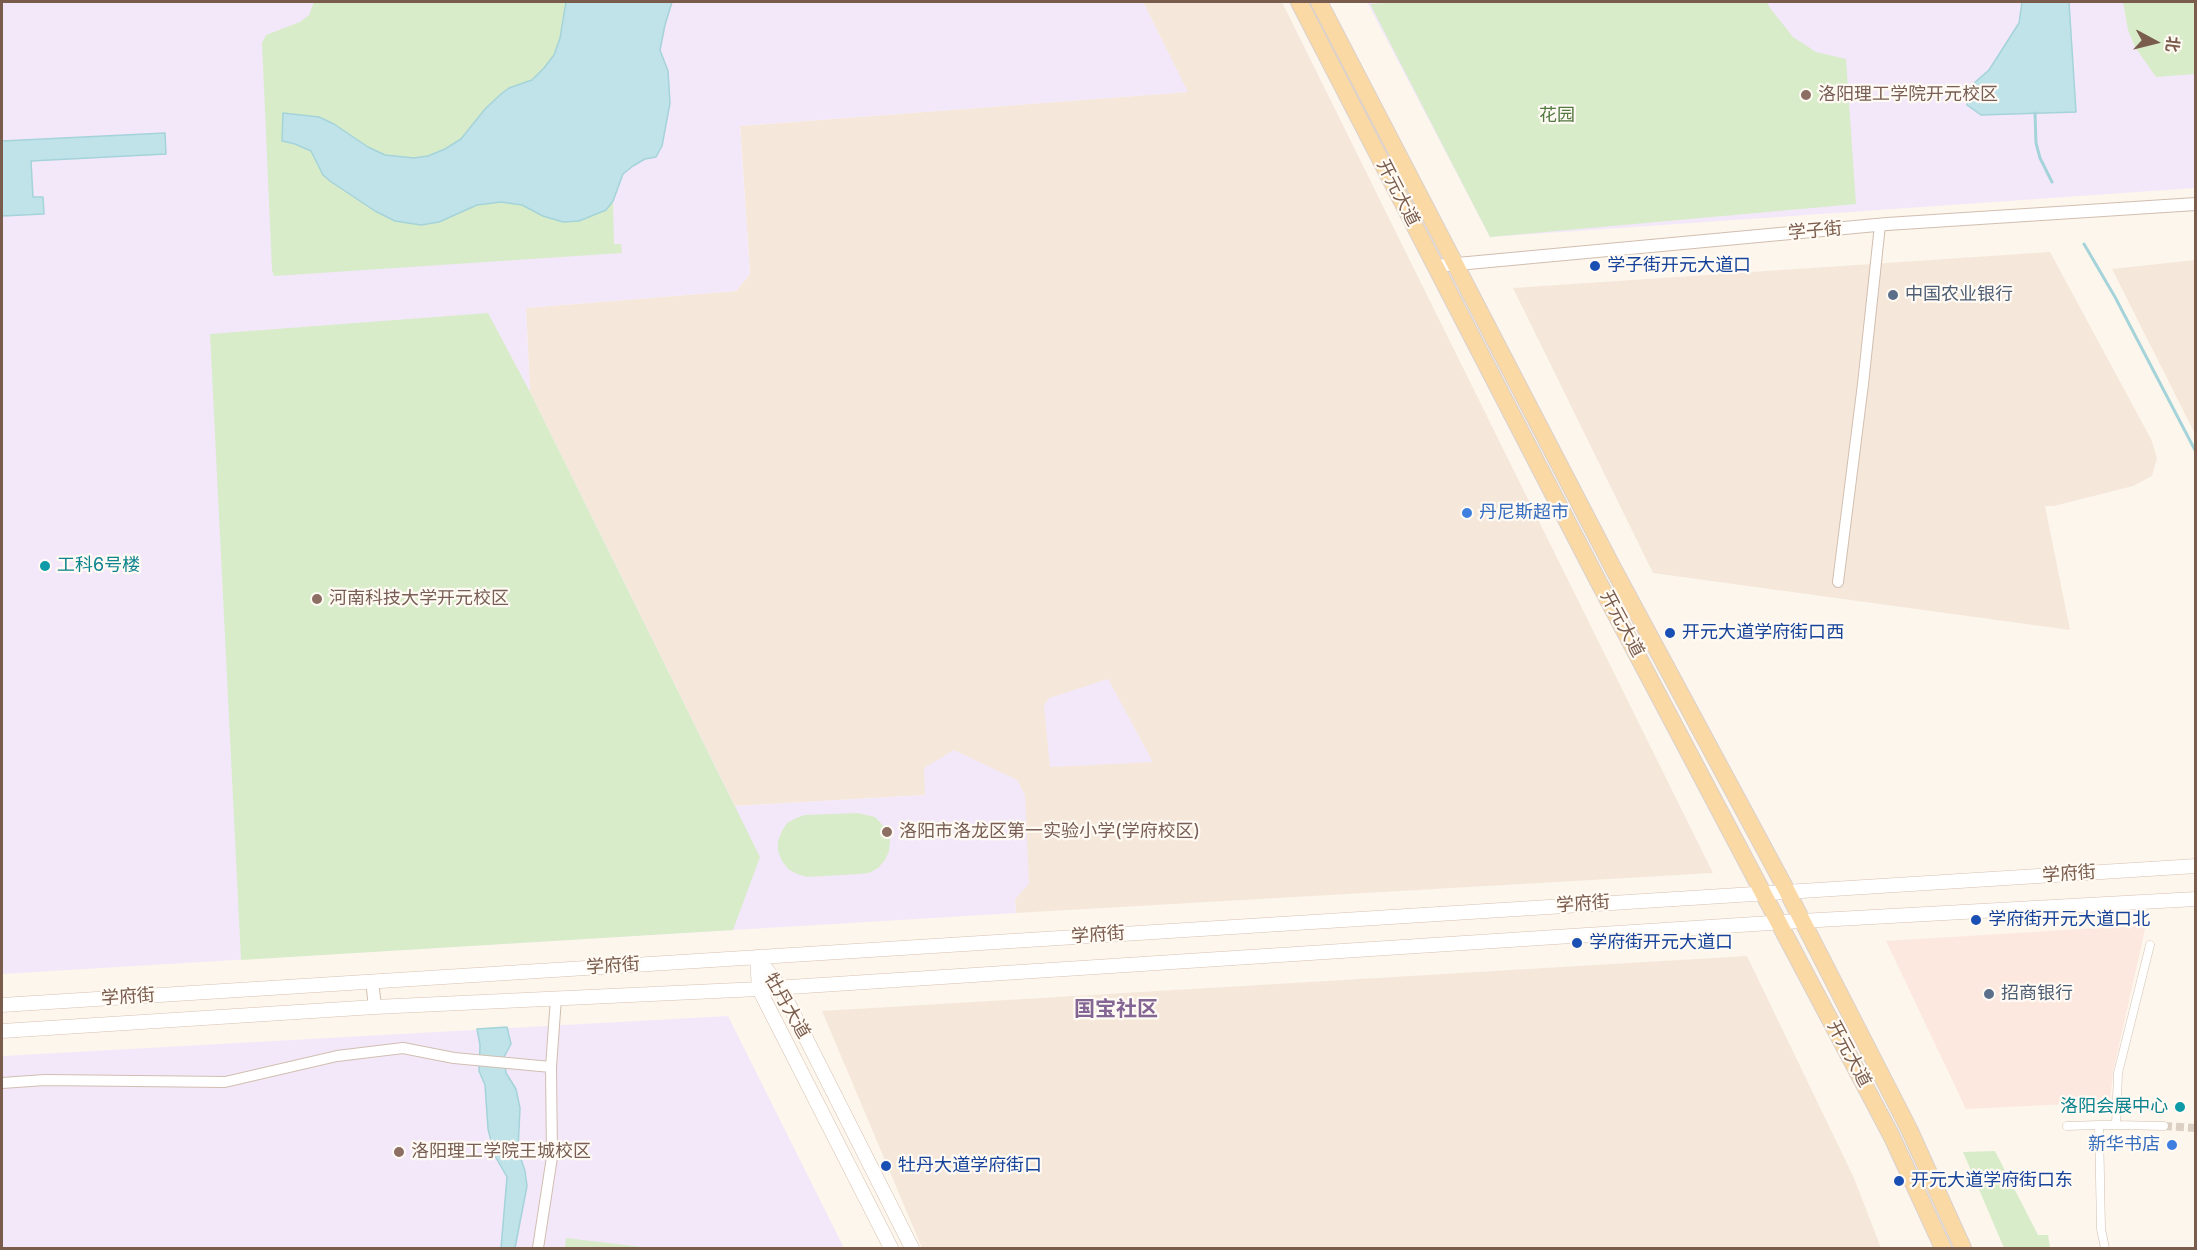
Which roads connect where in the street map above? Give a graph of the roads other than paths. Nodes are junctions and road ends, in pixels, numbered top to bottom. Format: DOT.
graph roads {
  1 [pos="1299,2"];
  2 [pos="1320,2"];
  3 [pos="2196,204"];
  4 [pos="2196,209"];
  5 [pos="1880,227"];
  6 [pos="1456,265"];
  7 [pos="1436,268"];
  8 [pos="1838,582"];
  9 [pos="2196,866"];
  10 [pos="1787,891"];
  11 [pos="1764,892"];
  12 [pos="2196,899"];
  13 [pos="1801,921"];
  14 [pos="1780,922"];
  15 [pos="2150,945"];
  16 [pos="757,957"];
  17 [pos="372,981"];
  18 [pos="780,987"];
  19 [pos="759,989"];
  20 [pos="556,998"];
  21 [pos="2,1005"];
  22 [pos="375,1007"];
  23 [pos="2,1031"];
  24 [pos="551,1067"];
  25 [pos="2,1083"];
  26 [pos="2099,1125"];
  27 [pos="2116,1125"];
  28 [pos="2067,1126"];
  29 [pos="2164,1126"];
  30 [pos="538,1248"];
  31 [pos="891,1248"];
  32 [pos="912,1248"];
  33 [pos="1943,1248"];
  34 [pos="1963,1248"];
  35 [pos="2105,1248"];
  1 -- 7 [label="main road, 开元大道"];
  2 -- 6 [label="main road, 开元大道"];
  3 -- 5 [label="street, 学子街"];
  4 -- 5 [label="street, 学子街"];
  5 -- 6 [label="street, 学子街"];
  5 -- 8 [label="street"];
  6 -- 7 [label="street, 学子街"];
  6 -- 10 [label="main road, 开元大道"];
  7 -- 11 [label="main road, 开元大道"];
  9 -- 10 [label="main road, 学府街"];
  10 -- 11 [label="main road, 学府街"];
  10 -- 13 [label="main road, 开元大道"];
  11 -- 14 [label="main road, 开元大道"];
  11 -- 16 [label="main road, 学府街"];
  12 -- 13 [label="main road, 学府街"];
  13 -- 14 [label="main road, 学府街"];
  13 -- 34 [label="main road, 开元大道"];
  14 -- 18 [label="main road, 学府街"];
  14 -- 33 [label="main road, 开元大道"];
  15 -- 27 [label="street"];
  16 -- 17 [label="main road, 学府街"];
  16 -- 18 [label="main road, 牡丹大道"];
  16 -- 19 [label="main road, 牡丹大道"];
  17 -- 21 [label="main road, 学府街"];
  17 -- 22 [label="street"];
  18 -- 19 [label="main road, 学府街"];
  18 -- 32 [label="main road, 牡丹大道"];
  19 -- 20 [label="main road, 学府街"];
  19 -- 31 [label="main road, 牡丹大道"];
  20 -- 22 [label="main road, 学府街"];
  20 -- 24 [label="street"];
  22 -- 23 [label="main road, 学府街"];
  24 -- 25 [label="street"];
  24 -- 30 [label="street"];
  26 -- 27 [label="street"];
  26 -- 28 [label="street"];
  26 -- 35 [label="street"];
  27 -- 29 [label="street"];
}
